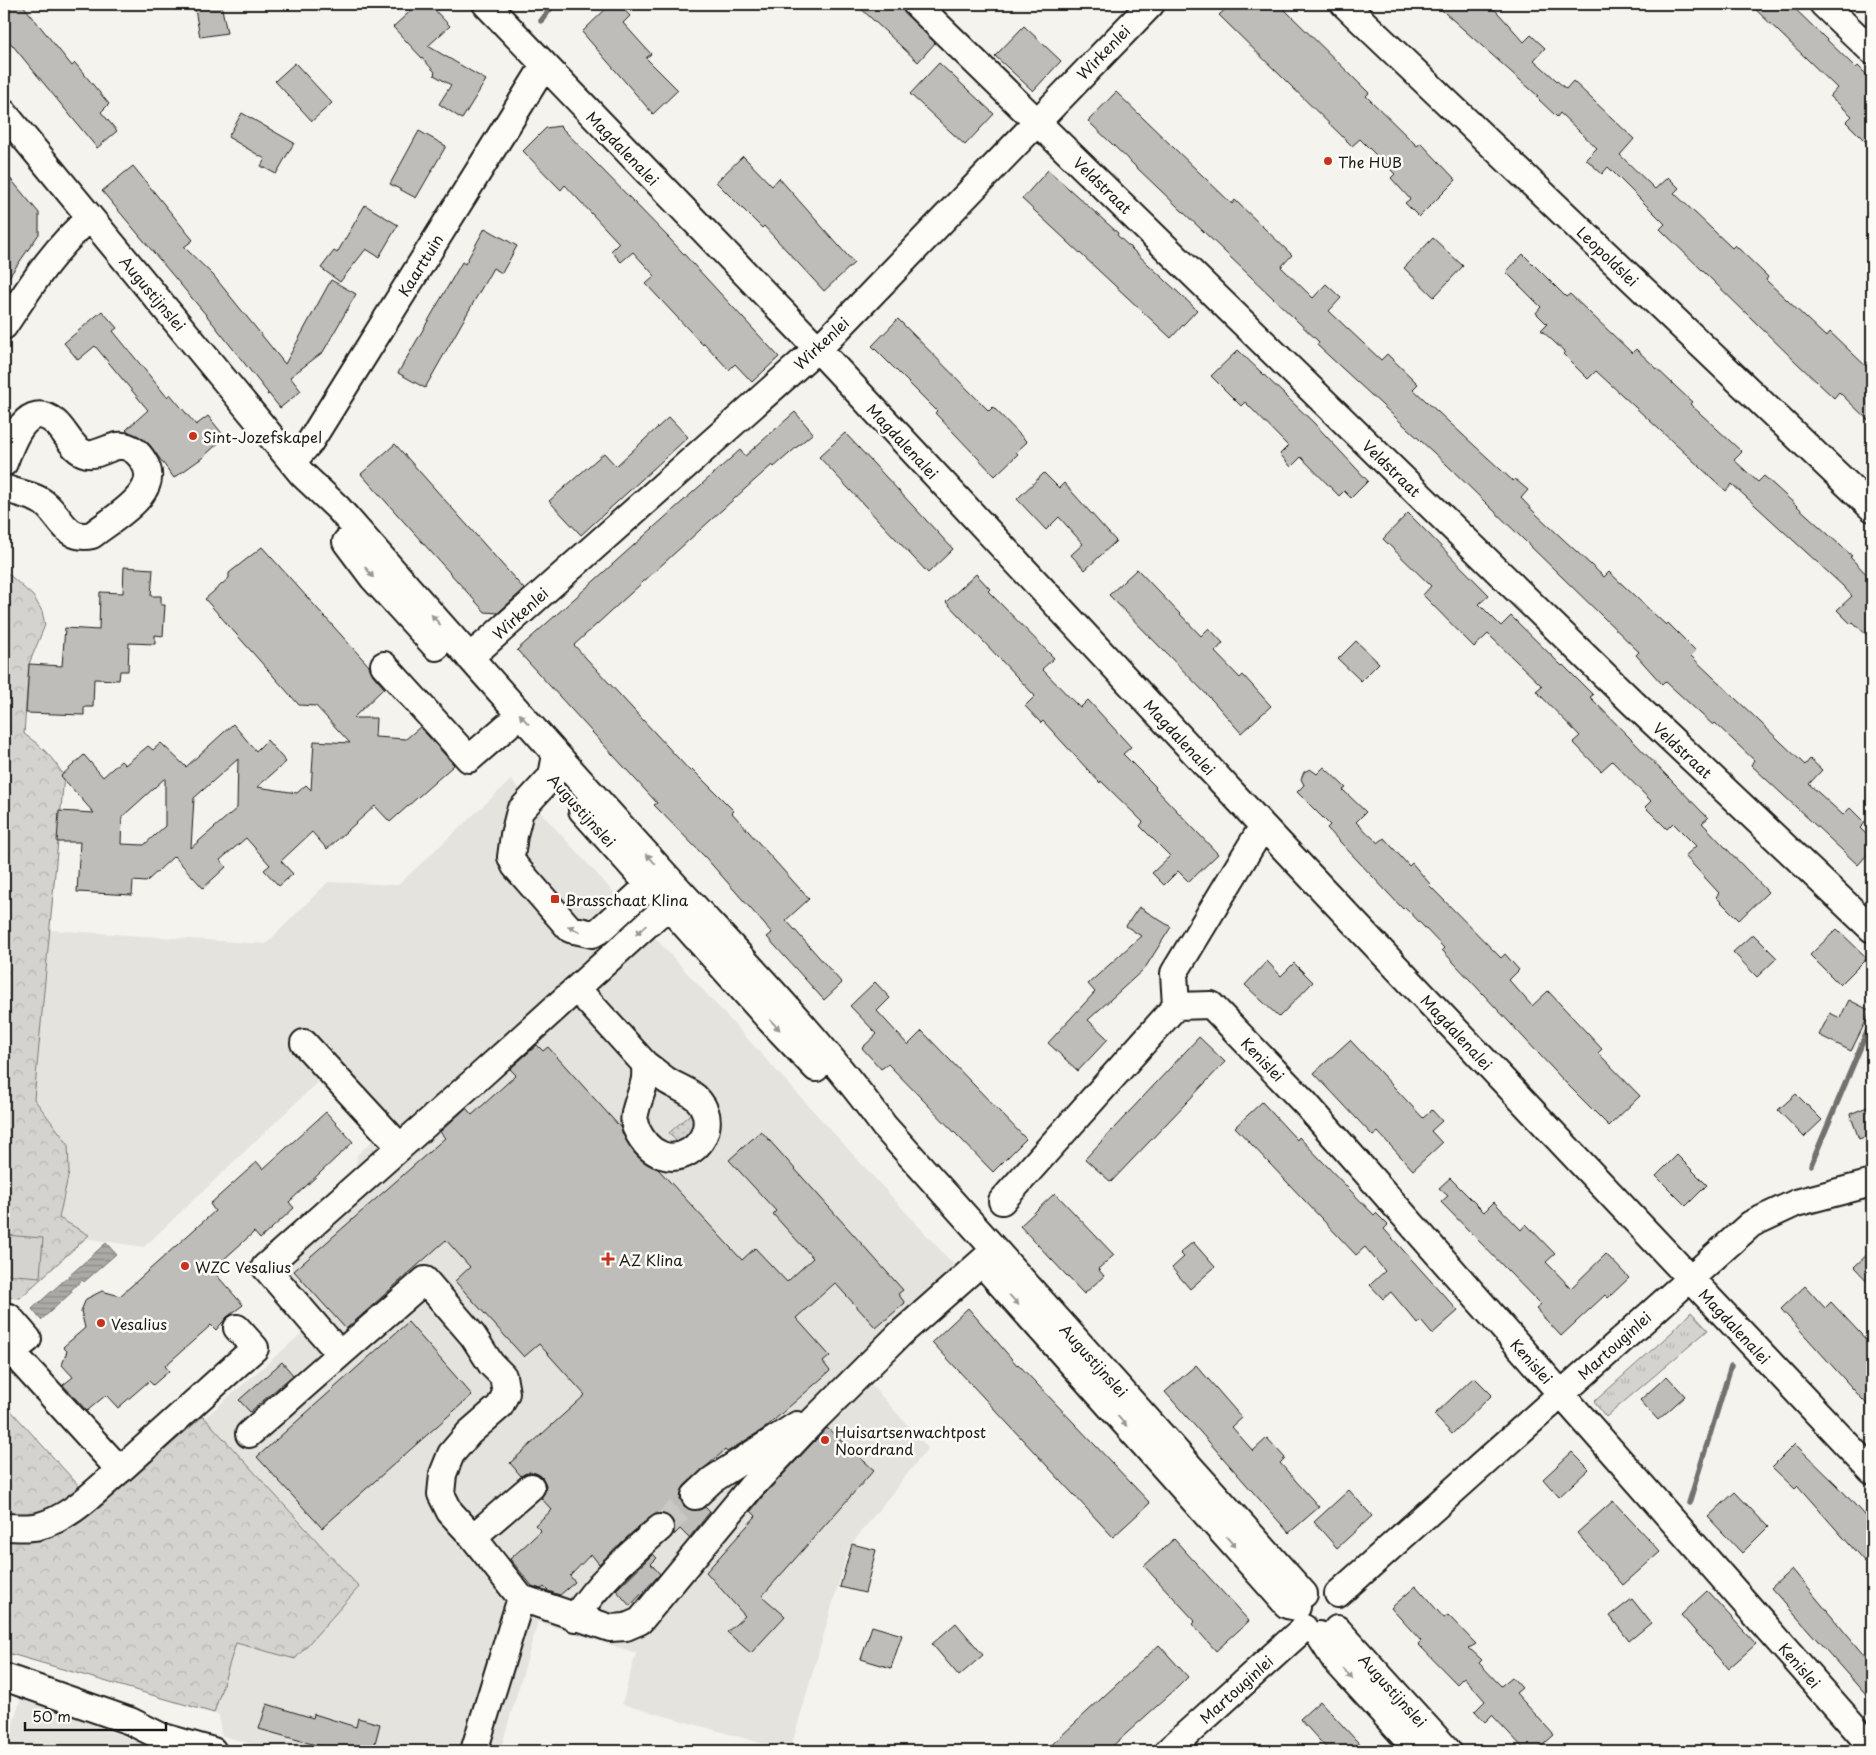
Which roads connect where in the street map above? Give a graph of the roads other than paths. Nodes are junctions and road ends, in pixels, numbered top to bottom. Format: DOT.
graph roads {
  1 [pos="486,4"];
  2 [pos="916,4"];
  3 [pos="1151,4"];
  4 [pos="1344,4"];
  5 [pos="1823,4"];
  6 [pos="1872,51"];
  7 [pos="544,66"];
  8 [pos="4,113"];
  9 [pos="1037,120"];
  10 [pos="90,218"];
  11 [pos="4,326"];
  12 [pos="817,348"];
  13 [pos="4,463"];
  14 [pos="297,468"];
  15 [pos="4,488"];
  16 [pos="1872,508"];
  17 [pos="469,657"];
  18 [pos="384,666"];
  19 [pos="507,726"];
  20 [pos="554,766"];
  21 [pos="1263,826"];
  22 [pos="649,885"];
  23 [pos="675,906"];
  24 [pos="1872,929"];
  25 [pos="577,989"];
  26 [pos="778,998"];
  27 [pos="1176,1006"];
  28 [pos="304,1042"];
  29 [pos="645,1064"];
  30 [pos="884,1126"];
  31 [pos="400,1147"];
  32 [pos="1872,1183"];
  33 [pos="1002,1201"];
  34 [pos="989,1256"];
  35 [pos="1690,1278"];
  36 [pos="4,1317"];
  37 [pos="236,1328"];
  38 [pos="340,1354"];
  39 [pos="1561,1393"];
  40 [pos="814,1420"];
  41 [pos="249,1434"];
  42 [pos="120,1470"];
  43 [pos="1872,1471"];
  44 [pos="531,1488"];
  45 [pos="695,1496"];
  46 [pos="4,1527"];
  47 [pos="660,1528"];
  48 [pos="474,1537"];
  49 [pos="1338,1594"];
  50 [pos="521,1598"];
  51 [pos="575,1618"];
  52 [pos="1312,1619"];
  53 [pos="4,1677"];
  54 [pos="1872,1747"];
  55 [pos="213,1751"];
  56 [pos="474,1751"];
  57 [pos="1168,1751"];
  58 [pos="1418,1751"];
  59 [pos="1448,1751"];
  1 -- 7 [label="street, Magdalenalei"];
  2 -- 9 [label="street, Veldstraat"];
  3 -- 9 [label="street, Wirkenlei"];
  4 -- 16 [label="street, Leopoldslei"];
  5 -- 6 [label="street"];
  7 -- 12 [label="street, Magdalenalei"];
  7 -- 14 [label="street, Kaarttuin"];
  8 -- 10 [label="street, Augustijnslei"];
  9 -- 12 [label="street, Wirkenlei"];
  9 -- 24 [label="street, Veldstraat"];
  10 -- 11 [label="street"];
  10 -- 14 [label="street, Augustijnslei"];
  12 -- 17 [label="street, Wirkenlei"];
  12 -- 21 [label="street, Magdalenalei"];
  13 -- 15 [label="street"];
  17 -- 14 [label="street, Augustijnslei, one-way"];
  14 -- 19 [label="street, Augustijnslei, one-way"];
  20 -- 17 [label="street, Augustijnslei, one-way"];
  18 -- 19 [label="street"];
  19 -- 20 [label="street, Augustijnslei"];
  20 -- 22 [label="street, Augustijnslei"];
  22 -- 20 [label="street, one-way"];
  26 -- 20 [label="street, Augustijnslei, one-way"];
  21 -- 27 [label="street"];
  21 -- 35 [label="street, Magdalenalei"];
  22 -- 23 [label="street, Augustijnslei"];
  23 -- 25 [label="street, one-way"];
  23 -- 26 [label="street"];
  23 -- 30 [label="street, Augustijnslei, one-way"];
  25 -- 29 [label="street"];
  25 -- 31 [label="street"];
  26 -- 30 [label="street, Augustijnslei"];
  27 -- 33 [label="street"];
  27 -- 39 [label="street, Kenislei"];
  28 -- 31 [label="street"];
  30 -- 34 [label="street, Augustijnslei"];
  31 -- 38 [label="street"];
  32 -- 35 [label="street, Martouginlei"];
  34 -- 40 [label="street"];
  34 -- 52 [label="street, Augustijnslei"];
  35 -- 39 [label="street, Martouginlei"];
  35 -- 43 [label="street, Magdalenalei"];
  36 -- 42 [label="street"];
  37 -- 42 [label="street"];
  38 -- 41 [label="street"];
  38 -- 48 [label="street"];
  39 -- 49 [label="street, Martouginlei"];
  39 -- 54 [label="street, Kenislei"];
  40 -- 45 [label="street"];
  40 -- 51 [label="street"];
  42 -- 46 [label="street"];
  44 -- 48 [label="street"];
  47 -- 51 [label="street"];
  48 -- 50 [label="street"];
  49 -- 52 [label="street"];
  49 -- 52 [label="street"];
  50 -- 51 [label="street"];
  50 -- 56 [label="street"];
  52 -- 57 [label="street, Martouginlei"];
  52 -- 58 [label="street, Augustijnslei, one-way"];
  52 -- 59 [label="street, Augustijnslei"];
  53 -- 55 [label="street"];
}
